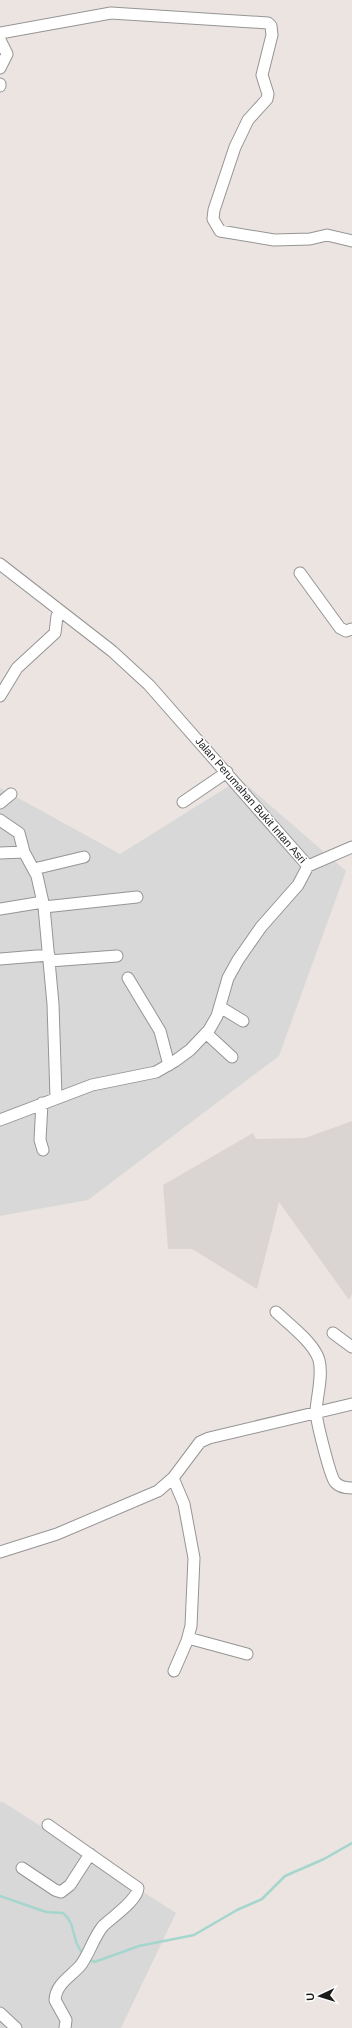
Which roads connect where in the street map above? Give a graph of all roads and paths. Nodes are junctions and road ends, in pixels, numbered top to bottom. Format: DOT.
graph roads {
  1 [pos="0,33"];
  2 [pos="0,40"];
  3 [pos="0,68"];
  4 [pos="352,241"];
  5 [pos="0,564"];
  6 [pos="300,573"];
  7 [pos="60,611"];
  8 [pos="352,629"];
  9 [pos="0,696"];
  10 [pos="227,772"];
  11 [pos="11,794"];
  12 [pos="183,802"];
  13 [pos="0,803"];
  14 [pos="0,820"];
  15 [pos="352,847"];
  16 [pos="24,852"];
  17 [pos="0,853"];
  18 [pos="84,857"];
  19 [pos="308,866"];
  20 [pos="34,869"];
  21 [pos="137,897"];
  22 [pos="44,905"];
  23 [pos="0,909"];
  24 [pos="116,956"];
  25 [pos="49,958"];
  26 [pos="0,959"];
  27 [pos="128,978"];
  28 [pos="220,1007"];
  29 [pos="243,1022"];
  30 [pos="206,1033"];
  31 [pos="232,1057"];
  32 [pos="169,1065"];
  33 [pos="56,1097"];
  34 [pos="42,1103"];
  35 [pos="0,1120"];
  36 [pos="43,1150"];
  37 [pos="276,1312"];
  38 [pos="333,1333"];
  39 [pos="352,1347"];
  40 [pos="352,1404"];
  41 [pos="316,1413"];
  42 [pos="173,1478"];
  43 [pos="352,1488"];
  44 [pos="0,1552"];
  45 [pos="188,1638"];
  46 [pos="248,1654"];
  47 [pos="174,1671"];
  48 [pos="48,1825"];
  49 [pos="90,1854"];
  50 [pos="22,1868"];
  51 [pos="0,2013"];
  52 [pos="16,2028"];
  53 [pos="65,2028"];
  1 -- 4 [label="street"];
  2 -- 3 [label="street"];
  5 -- 7 [label="street, Jalan Perumahan Bukit Intan Asri"];
  6 -- 8 [label="street"];
  7 -- 9 [label="street"];
  7 -- 10 [label="street, Jalan Perumahan Bukit Intan Asri"];
  10 -- 12 [label="street"];
  10 -- 19 [label="street, Jalan Perumahan Bukit Intan Asri"];
  11 -- 13 [label="street"];
  14 -- 16 [label="street"];
  15 -- 19 [label="street"];
  16 -- 17 [label="street"];
  16 -- 20 [label="street"];
  18 -- 20 [label="street"];
  19 -- 28 [label="street, Jalan Perumahan Bukit Intan Asri"];
  20 -- 22 [label="street"];
  21 -- 22 [label="street"];
  22 -- 23 [label="street"];
  22 -- 25 [label="street"];
  24 -- 25 [label="street"];
  25 -- 26 [label="street"];
  25 -- 33 [label="street"];
  27 -- 32 [label="street"];
  28 -- 29 [label="street"];
  28 -- 30 [label="street, Jalan Perumahan Bukit Intan Asri"];
  30 -- 31 [label="street"];
  30 -- 32 [label="street, Jalan Perumahan Bukit Intan Asri"];
  32 -- 33 [label="street, Jalan Perumahan Bukit Intan Asri"];
  33 -- 34 [label="street, Jalan Perumahan Bukit Intan Asri"];
  34 -- 35 [label="street, Jalan Perumahan Bukit Intan Asri"];
  34 -- 36 [label="street"];
  37 -- 41 [label="street"];
  38 -- 39 [label="street"];
  40 -- 41 [label="street"];
  41 -- 42 [label="street"];
  41 -- 43 [label="street"];
  42 -- 44 [label="street"];
  42 -- 45 [label="street"];
  45 -- 46 [label="street"];
  45 -- 47 [label="street"];
  48 -- 49 [label="street"];
  49 -- 50 [label="street"];
  49 -- 53 [label="street"];
  51 -- 52 [label="street"];
}
